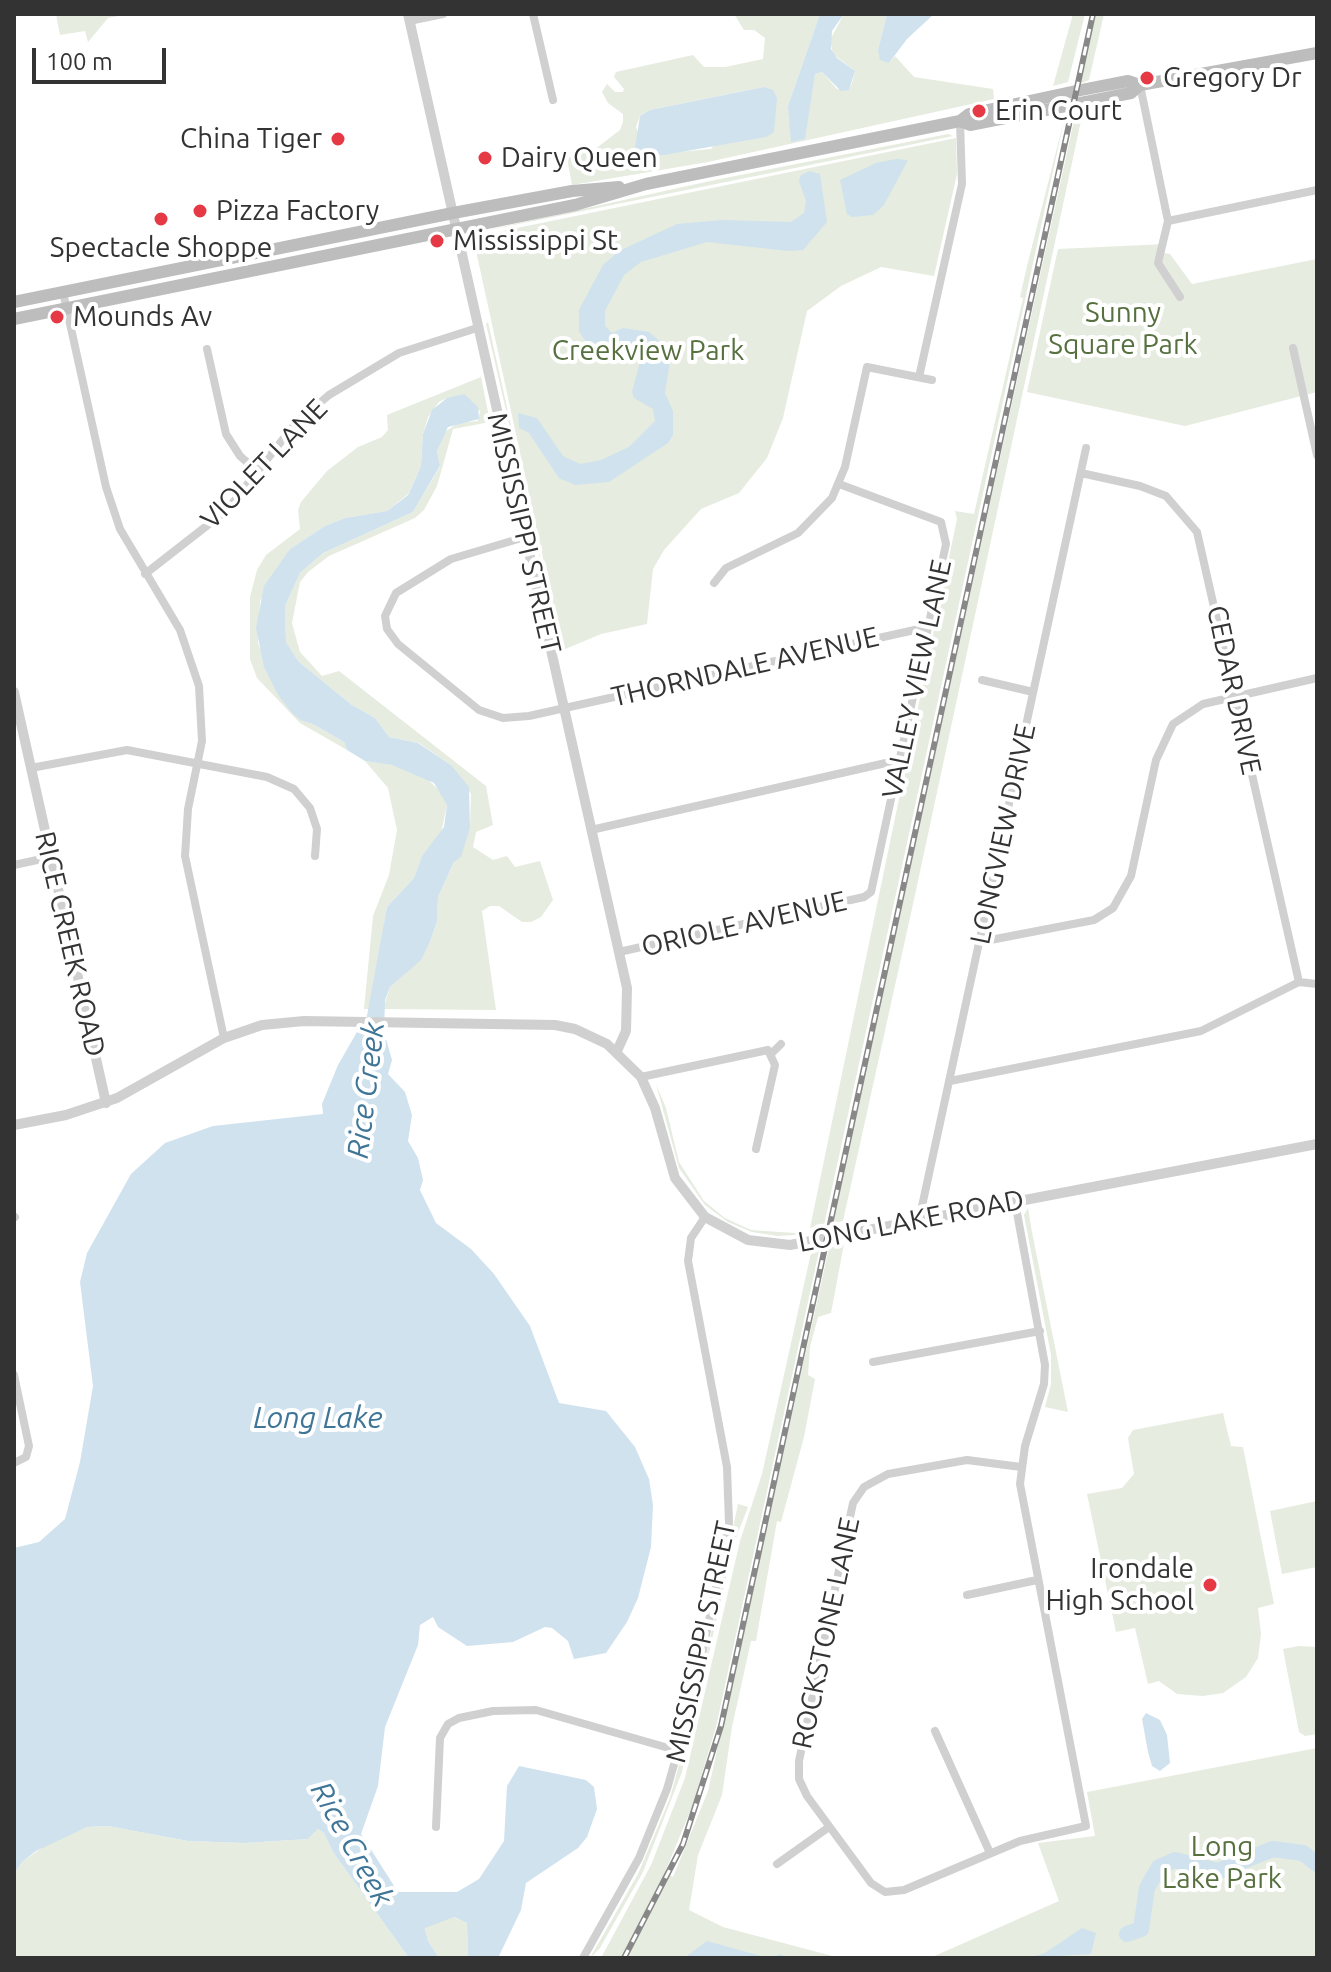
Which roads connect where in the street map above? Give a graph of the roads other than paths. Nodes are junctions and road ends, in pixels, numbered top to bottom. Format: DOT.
graph roads {
  1 [pos="443,14"];
  2 [pos="533,14"];
  3 [pos="408,18"];
  4 [pos="1317,53"];
  5 [pos="1140,85"];
  6 [pos="553,100"];
  7 [pos="960,121"];
  8 [pos="646,184"];
  9 [pos="1317,190"];
  10 [pos="453,213"];
  11 [pos="1168,221"];
  12 [pos="457,230"];
  13 [pos="63,292"];
  14 [pos="1180,297"];
  15 [pos="14,302"];
  16 [pos="66,307"];
  17 [pos="14,319"];
  18 [pos="477,328"];
  19 [pos="1293,348"];
  20 [pos="207,349"];
  21 [pos="919,377"];
  22 [pos="932,380"];
  23 [pos="1086,448"];
  24 [pos="1317,451"];
  25 [pos="258,472"];
  26 [pos="1081,473"];
  27 [pos="839,484"];
  28 [pos="525,537"];
  29 [pos="145,574"];
  30 [pos="714,583"];
  31 [pos="928,627"];
  32 [pos="1317,678"];
  33 [pos="982,680"];
  34 [pos="14,692"];
  35 [pos="1033,692"];
  36 [pos="1235,696"];
  37 [pos="563,708"];
  38 [pos="899,760"];
  39 [pos="197,763"];
  40 [pos="31,768"];
  41 [pos="591,830"];
  42 [pos="315,856"];
  43 [pos="51,857"];
  44 [pos="14,865"];
  45 [pos="869,895"];
  46 [pos="980,942"];
  47 [pos="619,952"];
  48 [pos="1299,982"];
  49 [pos="1317,984"];
  50 [pos="224,1038"];
  51 [pos="781,1044"];
  52 [pos="617,1051"];
  53 [pos="772,1053"];
  54 [pos="641,1077"];
  55 [pos="950,1081"];
  56 [pos="106,1103"];
  57 [pos="14,1125"];
  58 [pos="1317,1144"];
  59 [pos="756,1149"];
  60 [pos="1015,1202"];
  61 [pos="705,1217"];
  62 [pos="919,1220"];
  63 [pos="1040,1331"];
  64 [pos="873,1362"];
  65 [pos="14,1375"];
  66 [pos="16,1462"];
  67 [pos="1021,1467"];
  68 [pos="1037,1580"];
  69 [pos="967,1595"];
  70 [pos="935,1731"];
  71 [pos="679,1751"];
  72 [pos="436,1827"];
  73 [pos="829,1827"];
  74 [pos="990,1853"];
  75 [pos="777,1864"];
  76 [pos="583,1958"];
  1 -- 3 [label="street"];
  2 -- 6 [label="street"];
  3 -- 10 [label="street, MISSISSIPPI STREET"];
  4 -- 5 [label="main road"];
  5 -- 7 [label="main road"];
  5 -- 11 [label="street"];
  7 -- 8 [label="main road"];
  7 -- 21 [label="street"];
  8 -- 10 [label="main road"];
  8 -- 12 [label="main road"];
  9 -- 11 [label="street"];
  10 -- 12 [label="street, MISSISSIPPI STREET"];
  10 -- 13 [label="main road"];
  11 -- 14 [label="street"];
  12 -- 16 [label="main road"];
  12 -- 18 [label="street, MISSISSIPPI STREET"];
  13 -- 15 [label="main road"];
  13 -- 16 [label="street"];
  16 -- 17 [label="main road"];
  16 -- 29 [label="street"];
  18 -- 25 [label="street, VIOLET LANE"];
  18 -- 28 [label="street, MISSISSIPPI STREET"];
  19 -- 24 [label="street"];
  20 -- 25 [label="street"];
  21 -- 22 [label="street"];
  21 -- 27 [label="street"];
  23 -- 26 [label="street, LONGVIEW DRIVE"];
  25 -- 29 [label="street, VIOLET LANE"];
  26 -- 35 [label="street, LONGVIEW DRIVE"];
  26 -- 36 [label="street, CEDAR DRIVE"];
  27 -- 30 [label="street"];
  27 -- 31 [label="street, VALLEY VIEW LANE"];
  28 -- 37 [label="street, MISSISSIPPI STREET"];
  28 -- 37 [label="street, THORNDALE AVENUE"];
  29 -- 39 [label="street"];
  31 -- 37 [label="street, THORNDALE AVENUE"];
  31 -- 38 [label="street, VALLEY VIEW LANE"];
  32 -- 36 [label="street"];
  33 -- 35 [label="street"];
  34 -- 40 [label="street, RICE CREEK ROAD"];
  35 -- 46 [label="street, LONGVIEW DRIVE"];
  36 -- 46 [label="street"];
  36 -- 48 [label="street, CEDAR DRIVE"];
  37 -- 41 [label="street, MISSISSIPPI STREET"];
  38 -- 41 [label="street"];
  38 -- 45 [label="street, VALLEY VIEW LANE"];
  39 -- 40 [label="street"];
  39 -- 42 [label="street"];
  39 -- 50 [label="street"];
  40 -- 43 [label="street, RICE CREEK ROAD"];
  41 -- 47 [label="street, MISSISSIPPI STREET"];
  43 -- 44 [label="street"];
  43 -- 56 [label="street, RICE CREEK ROAD"];
  45 -- 47 [label="street, ORIOLE AVENUE"];
  46 -- 55 [label="street, LONGVIEW DRIVE"];
  47 -- 52 [label="street, MISSISSIPPI STREET"];
  48 -- 49 [label="street"];
  48 -- 55 [label="street"];
  50 -- 52 [label="street, LONG LAKE ROAD"];
  50 -- 56 [label="street, LONG LAKE ROAD"];
  51 -- 53 [label="street"];
  52 -- 54 [label="street, LONG LAKE ROAD"];
  53 -- 54 [label="street"];
  53 -- 59 [label="street"];
  54 -- 61 [label="street, LONG LAKE ROAD"];
  55 -- 62 [label="street, LONGVIEW DRIVE"];
  56 -- 57 [label="street, LONG LAKE ROAD"];
  58 -- 60 [label="street, LONG LAKE ROAD"];
  60 -- 62 [label="street, LONG LAKE ROAD"];
  60 -- 63 [label="street"];
  61 -- 62 [label="street, LONG LAKE ROAD"];
  61 -- 71 [label="street, MISSISSIPPI STREET"];
  63 -- 64 [label="street"];
  63 -- 67 [label="street"];
  65 -- 66 [label="street"];
  67 -- 68 [label="street"];
  67 -- 73 [label="street, ROCKSTONE LANE"];
  68 -- 69 [label="street"];
  68 -- 74 [label="street, ROCKSTONE LANE"];
  70 -- 74 [label="street"];
  71 -- 72 [label="street"];
  71 -- 76 [label="street, MISSISSIPPI STREET"];
  73 -- 74 [label="street, ROCKSTONE LANE"];
  73 -- 75 [label="street"];
}
